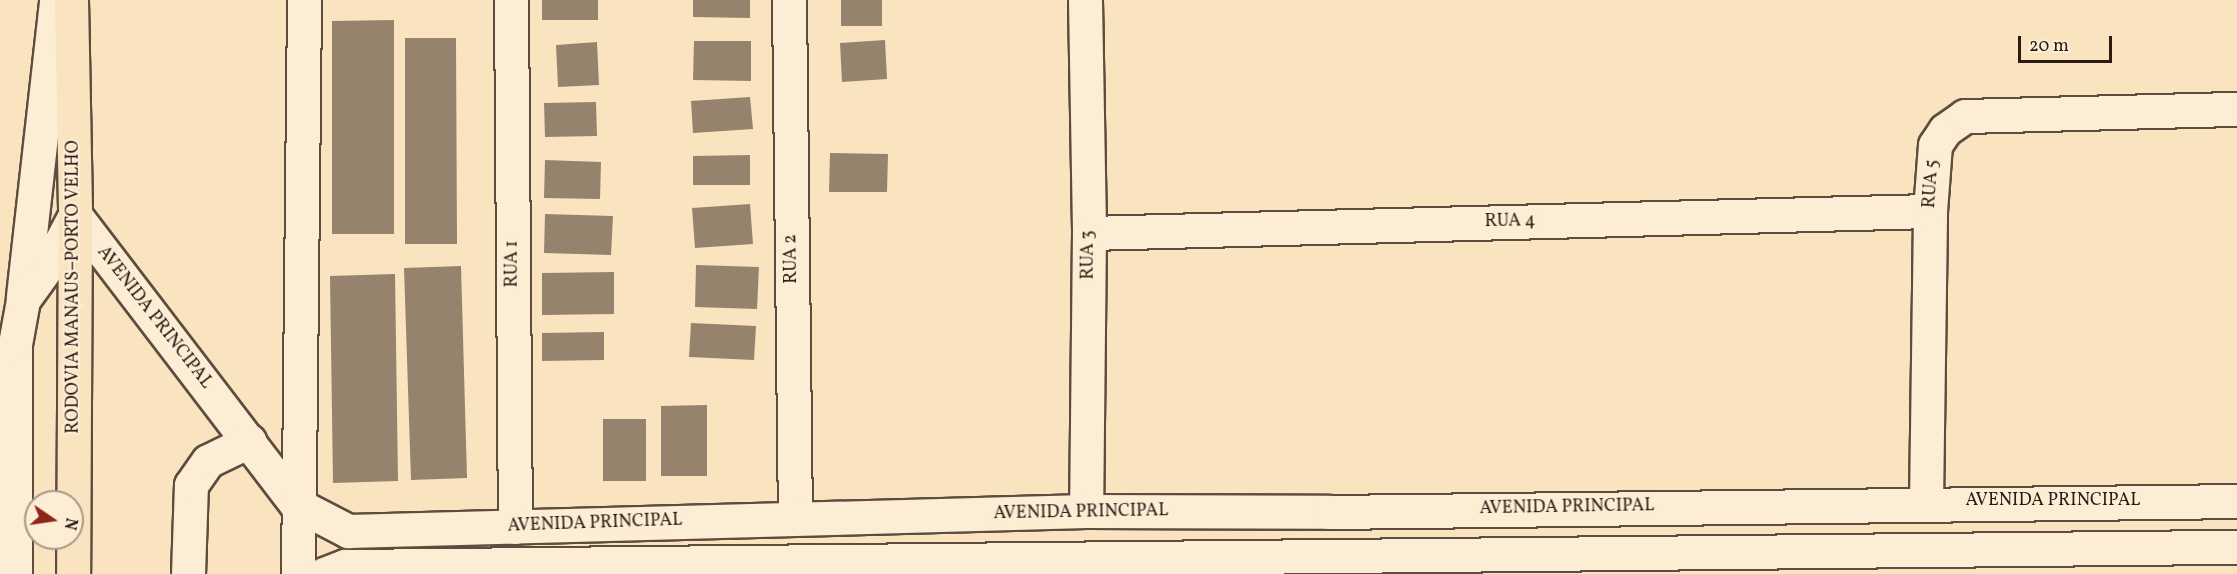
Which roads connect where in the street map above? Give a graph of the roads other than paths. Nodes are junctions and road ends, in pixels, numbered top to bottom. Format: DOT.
graph roads {
  1 [pos="56,0"];
  2 [pos="71,0"];
  3 [pos="304,0"];
  4 [pos="511,0"];
  5 [pos="789,0"];
  6 [pos="1085,0"];
  7 [pos="2237,109"];
  8 [pos="1930,211"];
  9 [pos="75,215"];
  10 [pos="1089,233"];
  11 [pos="23,300"];
  12 [pos="249,441"];
  13 [pos="2042,501"];
  14 [pos="2236,501"];
  15 [pos="1926,502"];
  16 [pos="296,504"];
  17 [pos="1086,511"];
  18 [pos="1139,512"];
  19 [pos="1329,512"];
  20 [pos="795,518"];
  21 [pos="515,527"];
  22 [pos="2234,547"];
  23 [pos="2040,548"];
  24 [pos="1139,558"];
  25 [pos="1327,558"];
  26 [pos="15,574"];
  27 [pos="73,574"];
  28 [pos="188,574"];
  29 [pos="298,574"];
  30 [pos="324,574"];
  1 -- 11 [label="street"];
  2 -- 9 [label="highway, RODOVIA MANAUS–PORTO VELHO"];
  3 -- 16 [label="street"];
  4 -- 21 [label="street, RUA 1"];
  5 -- 20 [label="street, RUA 2"];
  6 -- 10 [label="street, RUA 3"];
  7 -- 8 [label="street, RUA 5"];
  8 -- 10 [label="street, RUA 4"];
  8 -- 15 [label="street, RUA 5"];
  9 -- 11 [label="street"];
  9 -- 12 [label="street, AVENIDA PRINCIPAL"];
  9 -- 27 [label="highway, RODOVIA MANAUS–PORTO VELHO"];
  10 -- 17 [label="street, RUA 3"];
  11 -- 26 [label="street"];
  12 -- 16 [label="street, AVENIDA PRINCIPAL"];
  12 -- 28 [label="street"];
  13 -- 14 [label="street, AVENIDA PRINCIPAL"];
  13 -- 15 [label="street, AVENIDA PRINCIPAL"];
  13 -- 23 [label="street"];
  14 -- 22 [label="street"];
  15 -- 19 [label="street, AVENIDA PRINCIPAL"];
  16 -- 21 [label="street, AVENIDA PRINCIPAL"];
  16 -- 29 [label="street"];
  17 -- 18 [label="street, AVENIDA PRINCIPAL"];
  17 -- 20 [label="street, AVENIDA PRINCIPAL"];
  18 -- 19 [label="street, AVENIDA PRINCIPAL"];
  18 -- 24 [label="street"];
  19 -- 25 [label="street"];
  20 -- 21 [label="street, AVENIDA PRINCIPAL"];
  22 -- 23 [label="street, AVENIDA PRINCIPAL"];
  23 -- 25 [label="street, AVENIDA PRINCIPAL"];
  24 -- 25 [label="street, AVENIDA PRINCIPAL"];
  24 -- 30 [label="street, AVENIDA PRINCIPAL"];
}
